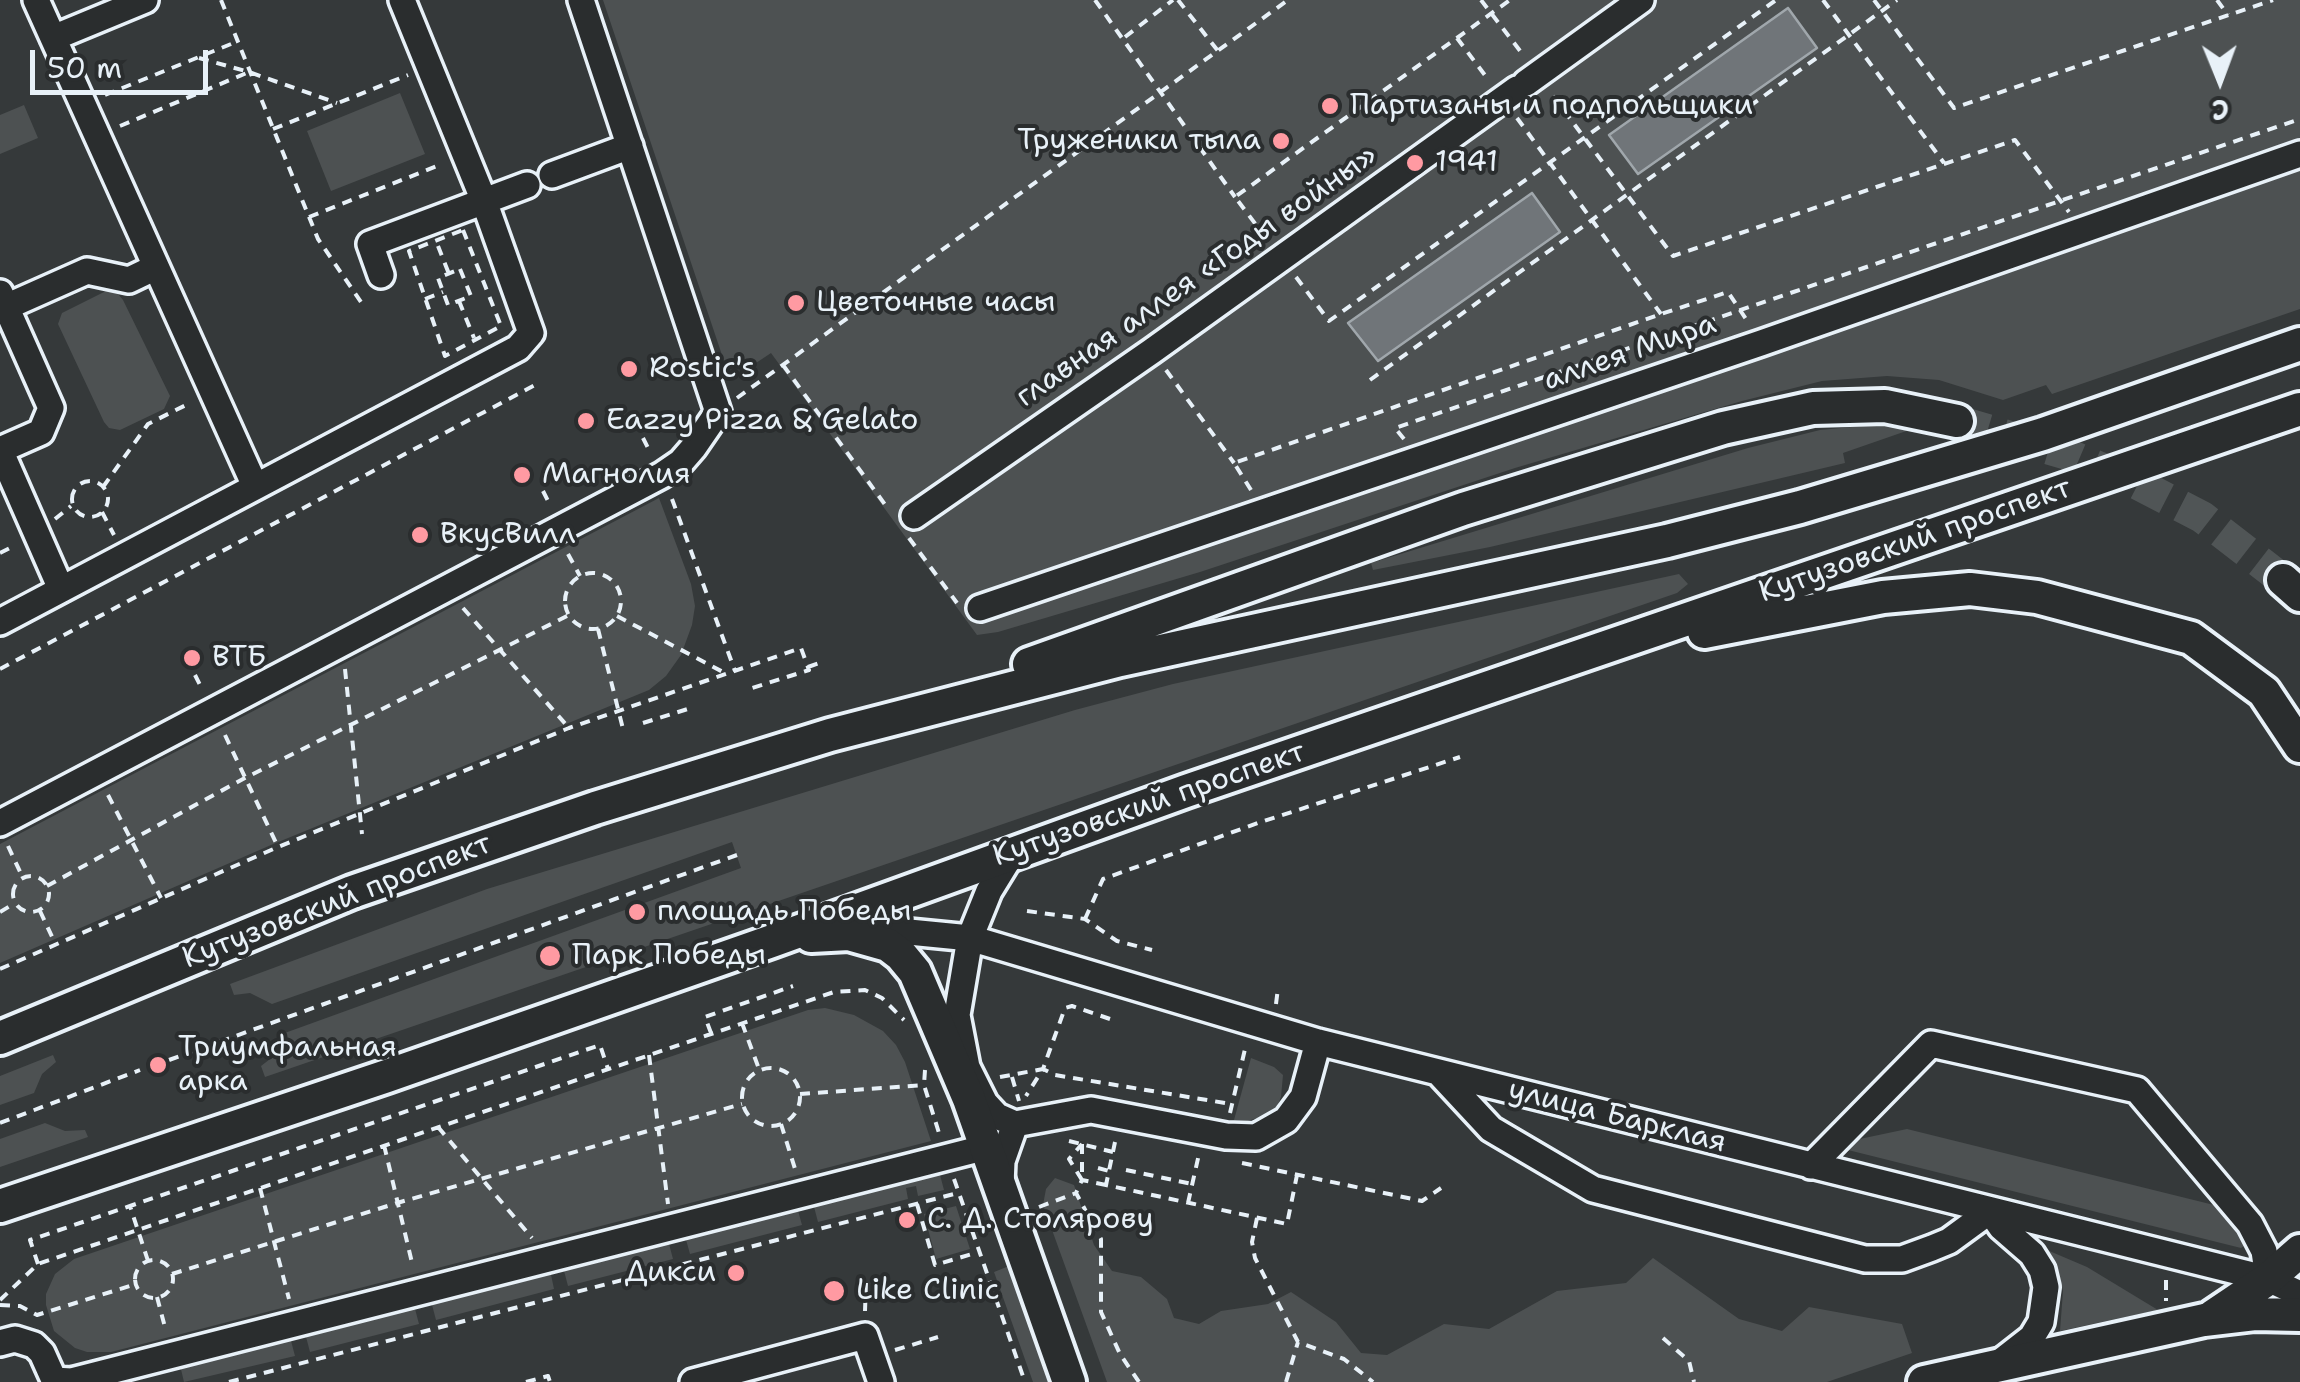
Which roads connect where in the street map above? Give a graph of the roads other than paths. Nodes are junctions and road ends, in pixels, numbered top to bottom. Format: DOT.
graph roads {
  1 [pos="36,0"];
  2 [pos="145,0"];
  3 [pos="402,0"];
  4 [pos="580,0"];
  5 [pos="1640,0"];
  6 [pos="53,38"];
  7 [pos="630,146"];
  8 [pos="2300,154"];
  9 [pos="552,175"];
  10 [pos="526,185"];
  11 [pos="484,200"];
  12 [pos="156,268"];
  13 [pos="381,275"];
  14 [pos="3,300"];
  15 [pos="2300,344"];
  16 [pos="2300,409"];
  17 [pos="1957,421"];
  18 [pos="255,486"];
  19 [pos="907,521"];
  20 [pos="61,589"];
  21 [pos="972,611"];
  22 [pos="0,622"];
  23 [pos="1534,672"];
  24 [pos="830,735"];
  25 [pos="2300,746"];
  26 [pos="2,831"];
  27 [pos="1013,852"];
  28 [pos="849,934"];
  29 [pos="970,938"];
  30 [pos="772,942"];
  31 [pos="0,1038"];
  32 [pos="1318,1042"];
  33 [pos="1438,1072"];
  34 [pos="1016,1124"];
  35 [pos="987,1147"];
  36 [pos="1811,1166"];
  37 [pos="1017,1188"];
  38 [pos="0,1206"];
  39 [pos="1990,1211"];
  40 [pos="2300,1251"];
  41 [pos="2284,1279"];
  42 [pos="2300,1294"];
  43 [pos="2300,1315"];
  44 [pos="2204,1320"];
  45 [pos="0,1342"];
  46 [pos="1995,1365"];
  47 [pos="706,1380"];
  48 [pos="55,1381"];
  49 [pos="880,1382"];
  50 [pos="1069,1382"];
  51 [pos="1924,1382"];
  1 -- 6 [label="street"];
  2 -- 6 [label="street"];
  3 -- 11 [label="street"];
  4 -- 7 [label="street"];
  5 -- 19 [label="street, главная аллея «Годы войны»"];
  6 -- 12 [label="street"];
  7 -- 9 [label="street"];
  7 -- 26 [label="street"];
  8 -- 21 [label="street, аллея Мира"];
  10 -- 11 [label="street"];
  11 -- 13 [label="street"];
  11 -- 18 [label="street"];
  12 -- 14 [label="street"];
  12 -- 18 [label="street"];
  14 -- 20 [label="street"];
  15 -- 24 [label="main road, Кутузовский проспект"];
  16 -- 23 [label="main road, Кутузовский проспект"];
  17 -- 24 [label="main road"];
  18 -- 20 [label="street"];
  20 -- 22 [label="street"];
  23 -- 25 [label="main road"];
  23 -- 27 [label="main road, Кутузовский проспект"];
  24 -- 31 [label="main road, Кутузовский проспект"];
  27 -- 29 [label="street"];
  27 -- 30 [label="main road, Кутузовский проспект"];
  28 -- 29 [label="street, улица Барклая"];
  28 -- 30 [label="main road"];
  28 -- 35 [label="main road"];
  29 -- 32 [label="street, улица Барклая"];
  29 -- 34 [label="street"];
  30 -- 38 [label="main road, Кутузовский проспект"];
  32 -- 33 [label="street, улица Барклая"];
  32 -- 34 [label="street"];
  33 -- 36 [label="street, улица Барклая"];
  33 -- 39 [label="street"];
  34 -- 37 [label="street"];
  35 -- 37 [label="main road"];
  35 -- 48 [label="street"];
  36 -- 39 [label="street, улица Барклая"];
  36 -- 41 [label="street"];
  37 -- 50 [label="main road"];
  39 -- 41 [label="street, улица Барклая"];
  39 -- 46 [label="street"];
  40 -- 41 [label="main road"];
  41 -- 42 [label="street, улица Барклая"];
  41 -- 44 [label="main road"];
  43 -- 44 [label="main road"];
  44 -- 46 [label="main road"];
  45 -- 48 [label="street"];
  46 -- 51 [label="main road"];
  47 -- 49 [label="street"];
}
